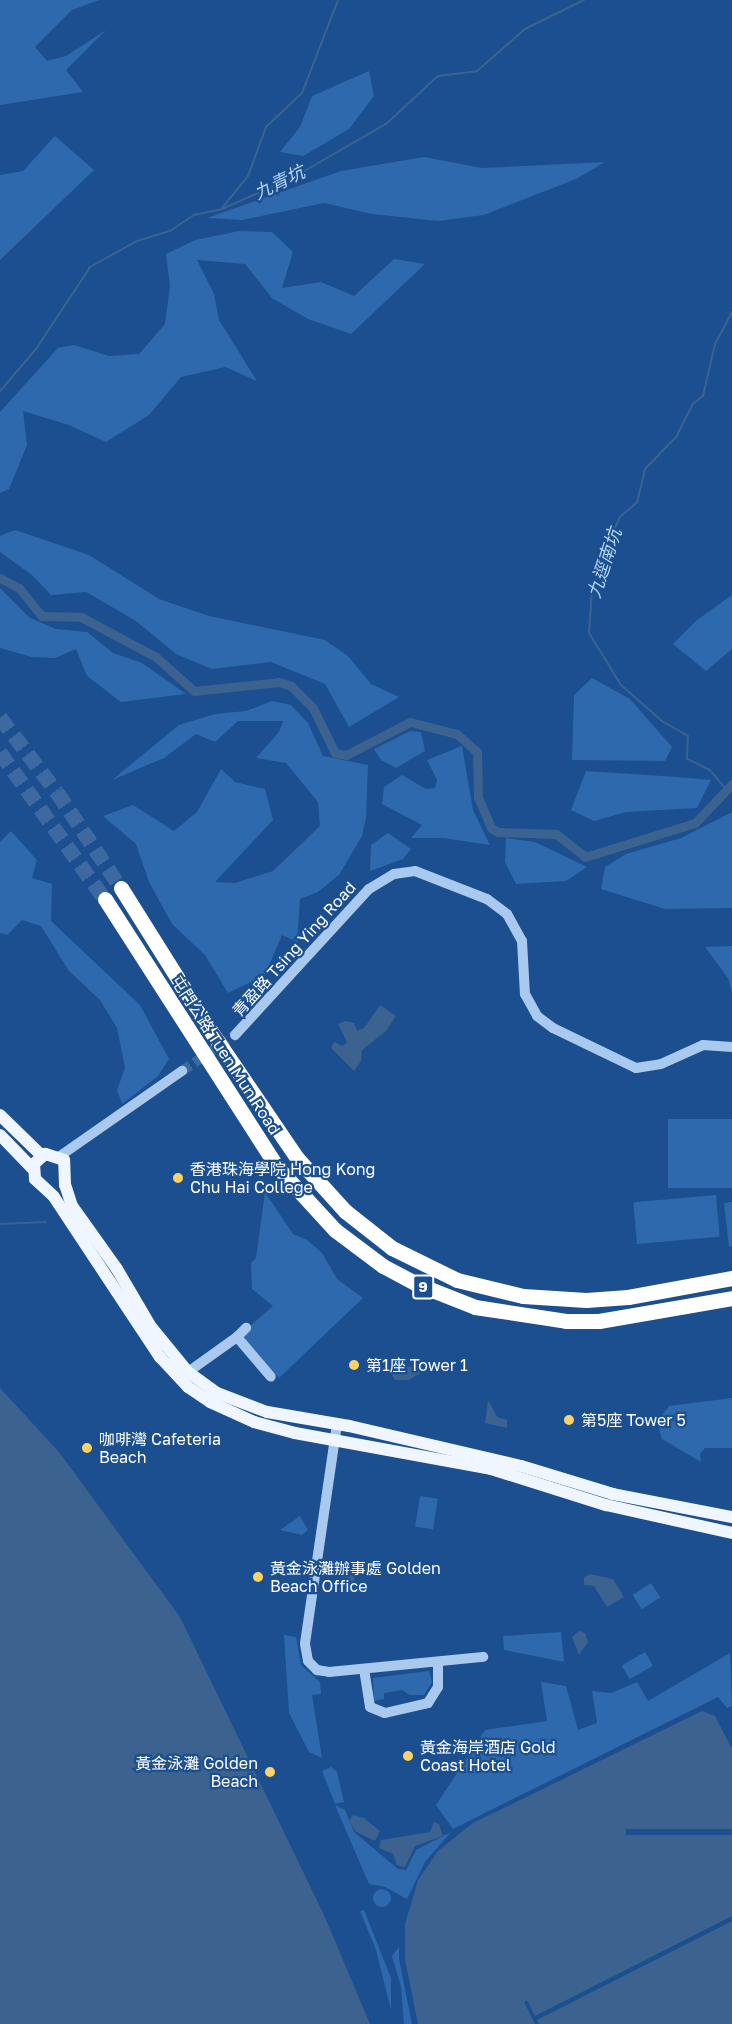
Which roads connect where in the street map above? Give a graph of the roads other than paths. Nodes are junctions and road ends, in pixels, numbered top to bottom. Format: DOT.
graph roads {
  1 [pos="121,888"];
  2 [pos="105,898"];
  3 [pos="235,1035"];
  4 [pos="732,1047"];
  5 [pos="182,1071"];
  6 [pos="0,1115"];
  7 [pos="0,1135"];
  8 [pos="41,1155"];
  9 [pos="60,1156"];
  10 [pos="32,1168"];
  11 [pos="64,1180"];
  12 [pos="45,1186"];
  13 [pos="732,1278"];
  14 [pos="732,1298"];
  15 [pos="246,1328"];
  16 [pos="237,1337"];
  17 [pos="183,1375"];
  18 [pos="271,1377"];
  19 [pos="336,1431"];
  20 [pos="732,1518"];
  21 [pos="732,1533"];
  22 [pos="483,1657"];
  23 [pos="438,1662"];
  24 [pos="364,1669"];
  1 -- 13 [label="highway, 屯門公路 Tuen Mun Road / 9"];
  2 -- 14 [label="highway, 屯門公路 Tuen Mun Road / 9"];
  3 -- 4 [label="street, 青盈路 Tsing Ying Road"];
  5 -- 9 [label="street"];
  6 -- 8 [label="main road"];
  7 -- 10 [label="main road"];
  8 -- 9 [label="main road"];
  8 -- 10 [label="main road"];
  9 -- 11 [label="main road"];
  10 -- 12 [label="main road"];
  11 -- 12 [label="main road"];
  11 -- 17 [label="main road"];
  12 -- 17 [label="main road"];
  15 -- 16 [label="street"];
  16 -- 17 [label="street"];
  16 -- 18 [label="street"];
  17 -- 19 [label="main road"];
  17 -- 19 [label="main road"];
  19 -- 20 [label="main road"];
  19 -- 21 [label="main road"];
  19 -- 24 [label="street"];
  22 -- 23 [label="street"];
  23 -- 24 [label="street"];
  23 -- 24 [label="street"];
}
